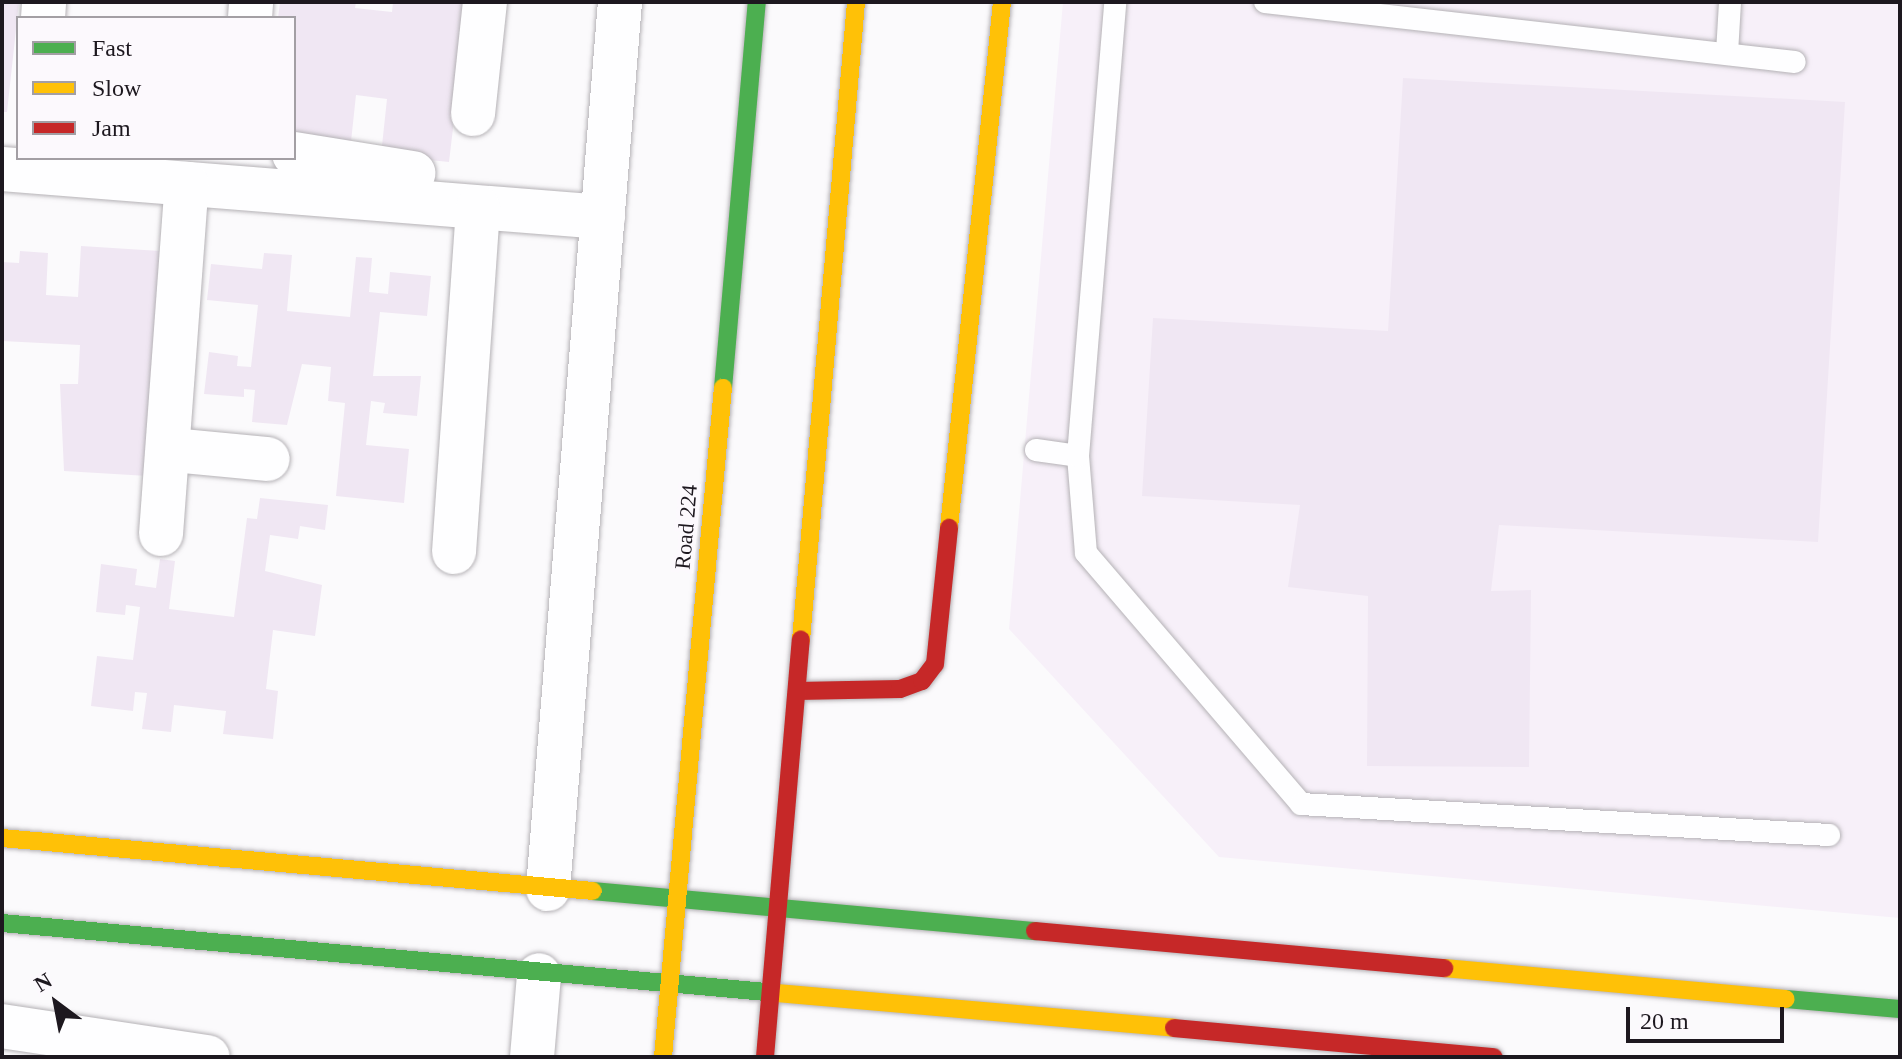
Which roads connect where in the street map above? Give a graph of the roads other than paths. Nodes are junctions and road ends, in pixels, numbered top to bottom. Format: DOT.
graph roads {
  1 [pos="485,2"];
  2 [pos="620,2"];
  3 [pos="757,2"];
  4 [pos="856,2"];
  5 [pos="1002,2"];
  6 [pos="1115,2"];
  7 [pos="1265,2"];
  8 [pos="1730,2"];
  9 [pos="1727,53"];
  10 [pos="1795,62"];
  11 [pos="473,114"];
  12 [pos="296,154"];
  13 [pos="2,169"];
  14 [pos="413,173"];
  15 [pos="187,184"];
  16 [pos="478,208"];
  17 [pos="603,217"];
  18 [pos="172,450"];
  19 [pos="1036,450"];
  20 [pos="1078,456"];
  21 [pos="268,459"];
  22 [pos="161,534"];
  23 [pos="454,552"];
  24 [pos="797,691"];
  25 [pos="1829,835"];
  26 [pos="2,838"];
  27 [pos="548,889"];
  28 [pos="676,902"];
  29 [pos="778,910"];
  30 [pos="2,923"];
  31 [pos="539,975"];
  32 [pos="669,986"];
  33 [pos="771,996"];
  34 [pos="1900,1009"];
  35 [pos="2,1026"];
  36 [pos="208,1057"];
  37 [pos="532,1057"];
  38 [pos="663,1057"];
  39 [pos="765,1057"];
  40 [pos="1494,1057"];
  1 -- 11 [label="street"];
  2 -- 17 [label="street"];
  3 -- 28 [label="street, Road 224"];
  4 -- 24 [label="street"];
  5 -- 24 [label="street"];
  6 -- 20 [label="lane"];
  7 -- 9 [label="lane"];
  8 -- 9 [label="lane"];
  9 -- 10 [label="lane"];
  12 -- 14 [label="street"];
  13 -- 15 [label="street"];
  15 -- 16 [label="street"];
  15 -- 18 [label="street"];
  16 -- 17 [label="street"];
  16 -- 23 [label="street"];
  17 -- 27 [label="street"];
  18 -- 21 [label="street"];
  18 -- 22 [label="street"];
  19 -- 20 [label="lane"];
  20 -- 25 [label="lane"];
  24 -- 29 [label="street"];
  26 -- 27 [label="street"];
  27 -- 28 [label="street"];
  28 -- 29 [label="street"];
  28 -- 32 [label="street, Road 224"];
  29 -- 33 [label="street"];
  29 -- 34 [label="street"];
  30 -- 31 [label="street"];
  31 -- 32 [label="street"];
  31 -- 37 [label="street"];
  32 -- 33 [label="street"];
  32 -- 38 [label="street, Road 224"];
  33 -- 39 [label="street"];
  33 -- 40 [label="street"];
  35 -- 36 [label="street"];
}
